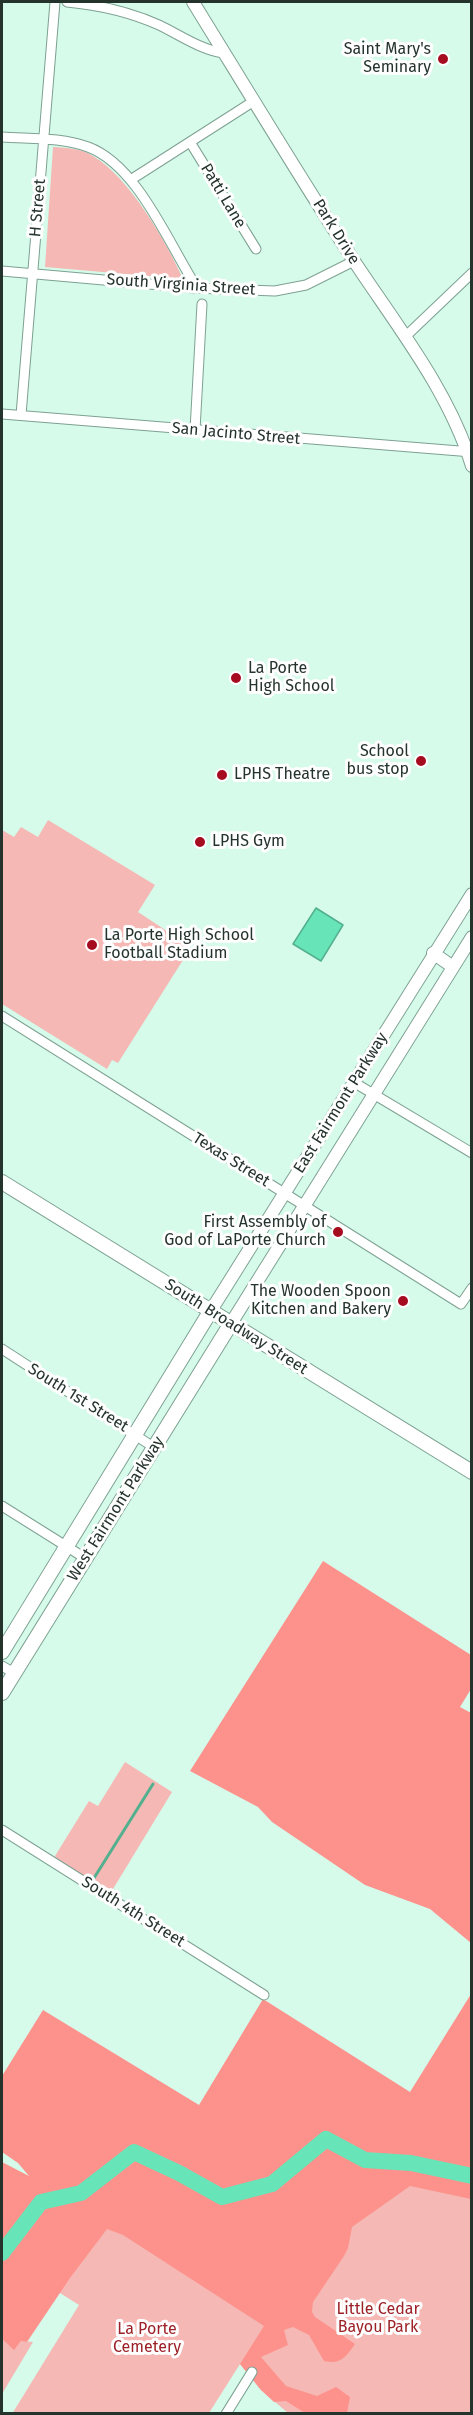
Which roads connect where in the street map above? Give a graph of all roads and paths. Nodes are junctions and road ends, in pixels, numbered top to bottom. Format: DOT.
graph roads {
  1 [pos="55,2"];
  2 [pos="67,2"];
  3 [pos="193,2"];
  4 [pos="224,52"];
  5 [pos="254,101"];
  6 [pos="2,137"];
  7 [pos="44,140"];
  8 [pos="190,142"];
  9 [pos="132,179"];
  10 [pos="256,249"];
  11 [pos="354,261"];
  12 [pos="2,272"];
  13 [pos="471,273"];
  14 [pos="33,274"];
  15 [pos="194,288"];
  16 [pos="202,304"];
  17 [pos="406,336"];
  18 [pos="2,414"];
  19 [pos="21,415"];
  20 [pos="195,430"];
  21 [pos="470,452"];
  22 [pos="471,466"];
  23 [pos="471,894"];
  24 [pos="471,937"];
  25 [pos="433,953"];
  26 [pos="453,967"];
  27 [pos="2,1016"];
  28 [pos="355,1083"];
  29 [pos="375,1094"];
  30 [pos="471,1152"];
  31 [pos="2,1182"];
  32 [pos="285,1193"];
  33 [pos="306,1204"];
  34 [pos="471,1288"];
  35 [pos="210,1312"];
  36 [pos="230,1324"];
  37 [pos="2,1349"];
  38 [pos="170,1378"];
  39 [pos="190,1389"];
  40 [pos="136,1434"];
  41 [pos="154,1448"];
  42 [pos="471,1472"];
  43 [pos="2,1506"];
  44 [pos="67,1546"];
  45 [pos="85,1558"];
  46 [pos="2,1652"];
  47 [pos="8,1669"];
  48 [pos="2,1693"];
  49 [pos="2,1830"];
  50 [pos="264,1995"];
  51 [pos="252,2372"];
  52 [pos="226,2414"];
  1 -- 7 [label="street, H Street"];
  2 -- 4 [label="street"];
  3 -- 4 [label="street, Park Drive"];
  4 -- 5 [label="street, Park Drive"];
  5 -- 8 [label="street"];
  5 -- 11 [label="street, Park Drive"];
  6 -- 7 [label="street"];
  7 -- 9 [label="street"];
  7 -- 14 [label="street, H Street"];
  8 -- 9 [label="street"];
  8 -- 10 [label="street, Patti Lane"];
  9 -- 15 [label="street"];
  11 -- 15 [label="street, South Virginia Street"];
  11 -- 17 [label="street, Park Drive"];
  12 -- 14 [label="street, South Virginia Street"];
  13 -- 17 [label="street"];
  14 -- 15 [label="street, South Virginia Street"];
  14 -- 19 [label="street, H Street"];
  16 -- 20 [label="street"];
  17 -- 21 [label="street, Park Drive"];
  18 -- 19 [label="street, San Jacinto Street"];
  19 -- 20 [label="street, San Jacinto Street"];
  20 -- 21 [label="street, San Jacinto Street"];
  21 -- 22 [label="street, Park Drive"];
  23 -- 25 [label="street, East Fairmont Parkway"];
  24 -- 26 [label="street, East Fairmont Parkway"];
  25 -- 26 [label="street"];
  25 -- 28 [label="street, East Fairmont Parkway"];
  26 -- 29 [label="street, East Fairmont Parkway"];
  27 -- 32 [label="street, Texas Street"];
  28 -- 29 [label="street"];
  28 -- 32 [label="street, East Fairmont Parkway"];
  29 -- 30 [label="street"];
  29 -- 33 [label="street, East Fairmont Parkway"];
  31 -- 35 [label="main road, South Broadway Street"];
  32 -- 33 [label="street, Texas Street"];
  32 -- 35 [label="street, East Fairmont Parkway"];
  33 -- 34 [label="street, Texas Street"];
  33 -- 36 [label="street, East Fairmont Parkway"];
  35 -- 36 [label="main road, South Broadway Street"];
  35 -- 38 [label="main road, West Fairmont Parkway"];
  36 -- 39 [label="main road, West Fairmont Parkway"];
  36 -- 42 [label="main road, South Broadway Street"];
  37 -- 40 [label="street, South 1st Street"];
  38 -- 39 [label="main road"];
  38 -- 40 [label="main road, West Fairmont Parkway"];
  39 -- 41 [label="main road, West Fairmont Parkway"];
  40 -- 41 [label="street, South 1st Street"];
  40 -- 44 [label="main road, West Fairmont Parkway"];
  41 -- 45 [label="main road, West Fairmont Parkway"];
  43 -- 44 [label="street"];
  44 -- 45 [label="street"];
  44 -- 46 [label="main road, West Fairmont Parkway"];
  45 -- 47 [label="main road, West Fairmont Parkway"];
  47 -- 48 [label="main road, West Fairmont Parkway"];
  49 -- 50 [label="street, South 4th Street"];
  51 -- 52 [label="street"];
}
